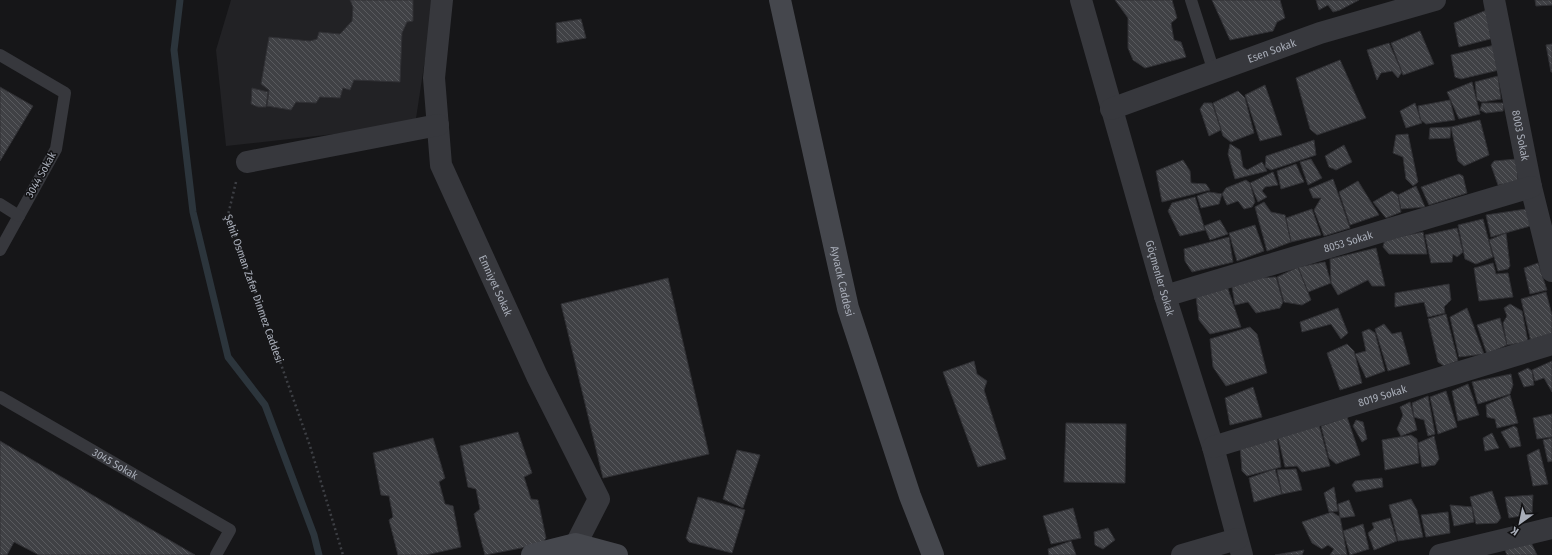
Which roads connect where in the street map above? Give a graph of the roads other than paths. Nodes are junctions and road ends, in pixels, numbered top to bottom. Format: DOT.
graph roads {
  1 [pos="442,0"];
  2 [pos="780,0"];
  3 [pos="1082,0"];
  4 [pos="1191,0"];
  5 [pos="1435,0"];
  6 [pos="1494,0"];
  7 [pos="0,55"];
  8 [pos="1214,72"];
  9 [pos="1111,109"];
  10 [pos="438,125"];
  11 [pos="247,162"];
  12 [pos="1531,187"];
  13 [pos="0,204"];
  14 [pos="19,216"];
  15 [pos="1549,237"];
  16 [pos="0,250"];
  17 [pos="1552,271"];
  18 [pos="1165,296"];
  19 [pos="1552,344"];
  20 [pos="0,397"];
  21 [pos="1213,447"];
  22 [pos="1552,528"];
  23 [pos="1239,547"];
  24 [pos="577,550"];
  25 [pos="216,555"];
  26 [pos="532,555"];
  27 [pos="617,555"];
  28 [pos="933,555"];
  29 [pos="1182,555"];
  30 [pos="1440,555"];
  1 -- 10 [label="street, Emniyet Sokak"];
  2 -- 28 [label="street, Ayvacık Caddesi"];
  3 -- 9 [label="street, Göçmenler Sokak"];
  4 -- 8 [label="lane"];
  5 -- 8 [label="street, Esen Sokak"];
  6 -- 12 [label="street, 8003 Sokak"];
  7 -- 14 [label="lane, 3044 Sokak"];
  8 -- 9 [label="street, Esen Sokak"];
  9 -- 18 [label="street, Göçmenler Sokak"];
  10 -- 11 [label="street"];
  10 -- 24 [label="street, Emniyet Sokak"];
  12 -- 15 [label="street, 8003 Sokak"];
  12 -- 18 [label="street, 8053 Sokak"];
  13 -- 14 [label="lane"];
  14 -- 16 [label="lane, 3044 Sokak"];
  15 -- 17 [label="street, 8003 Sokak"];
  18 -- 21 [label="street, Göçmenler Sokak"];
  19 -- 21 [label="street, 8019 Sokak"];
  20 -- 25 [label="lane, 3045 Sokak"];
  21 -- 23 [label="street, Göçmenler Sokak"];
  22 -- 30 [label="street"];
  23 -- 29 [label="street"];
  24 -- 26 [label="street"];
  24 -- 27 [label="street"];
}
